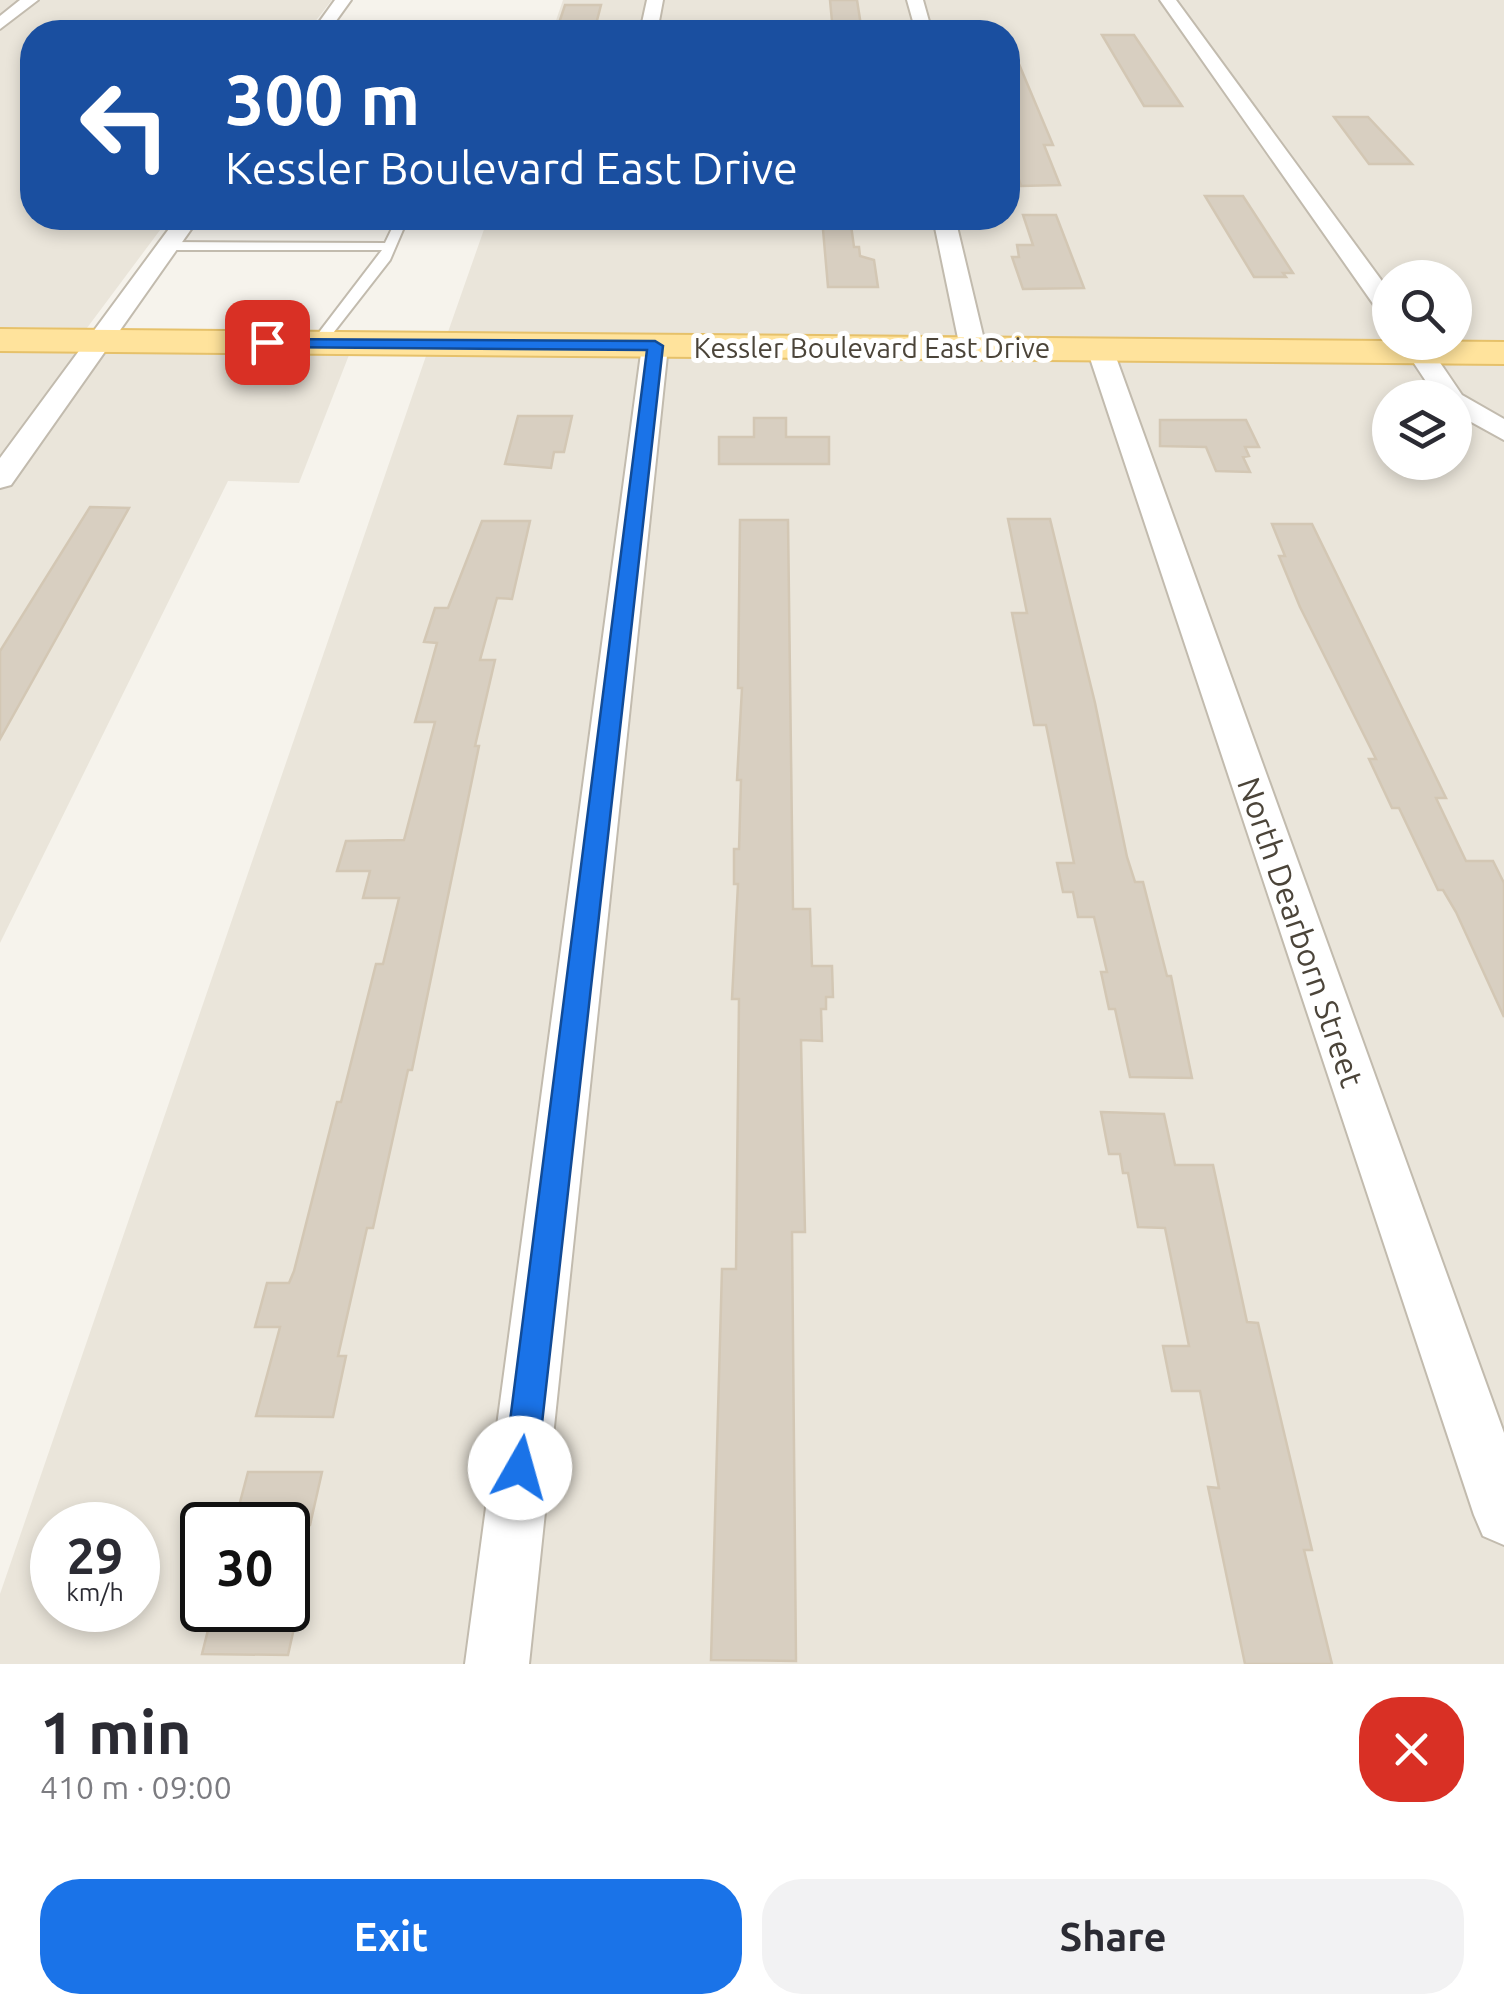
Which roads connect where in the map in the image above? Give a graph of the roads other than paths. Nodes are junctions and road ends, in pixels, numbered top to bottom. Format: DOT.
graph roads {
  1 [pos="30,0"];
  2 [pos="1168,0"];
  3 [pos="0,24"];
  4 [pos="179,230"];
  5 [pos="397,230"];
  6 [pos="947,230"];
  7 [pos="167,246"];
  8 [pos="390,247"];
  9 [pos="1372,285"];
  10 [pos="0,340"];
  11 [pos="99,341"];
  12 [pos="318,343"];
  13 [pos="655,346"];
  14 [pos="973,348"];
  15 [pos="1372,348"];
  16 [pos="1100,349"];
  17 [pos="1472,351"];
  18 [pos="1504,353"];
  19 [pos="1472,411"];
  20 [pos="1504,431"];
  21 [pos="0,480"];
  22 [pos="1504,1515"];
  23 [pos="497,1664"];
  1 -- 3 [label="street"];
  2 -- 9 [label="street"];
  4 -- 7 [label="street"];
  5 -- 8 [label="lane"];
  6 -- 14 [label="street"];
  7 -- 8 [label="lane"];
  7 -- 11 [label="street"];
  8 -- 12 [label="lane"];
  10 -- 11 [label="main road, Kessler Boulevard East Drive"];
  11 -- 12 [label="main road, Kessler Boulevard East Drive"];
  11 -- 21 [label="street"];
  12 -- 13 [label="main road, Kessler Boulevard East Drive"];
  13 -- 14 [label="main road, Kessler Boulevard East Drive"];
  13 -- 23 [label="street"];
  14 -- 16 [label="main road, Kessler Boulevard East Drive"];
  15 -- 16 [label="main road, Kessler Boulevard East Drive"];
  16 -- 22 [label="street, North Dearborn Street"];
  17 -- 18 [label="main road, Kessler Boulevard East Drive"];
  19 -- 20 [label="street"];
}
